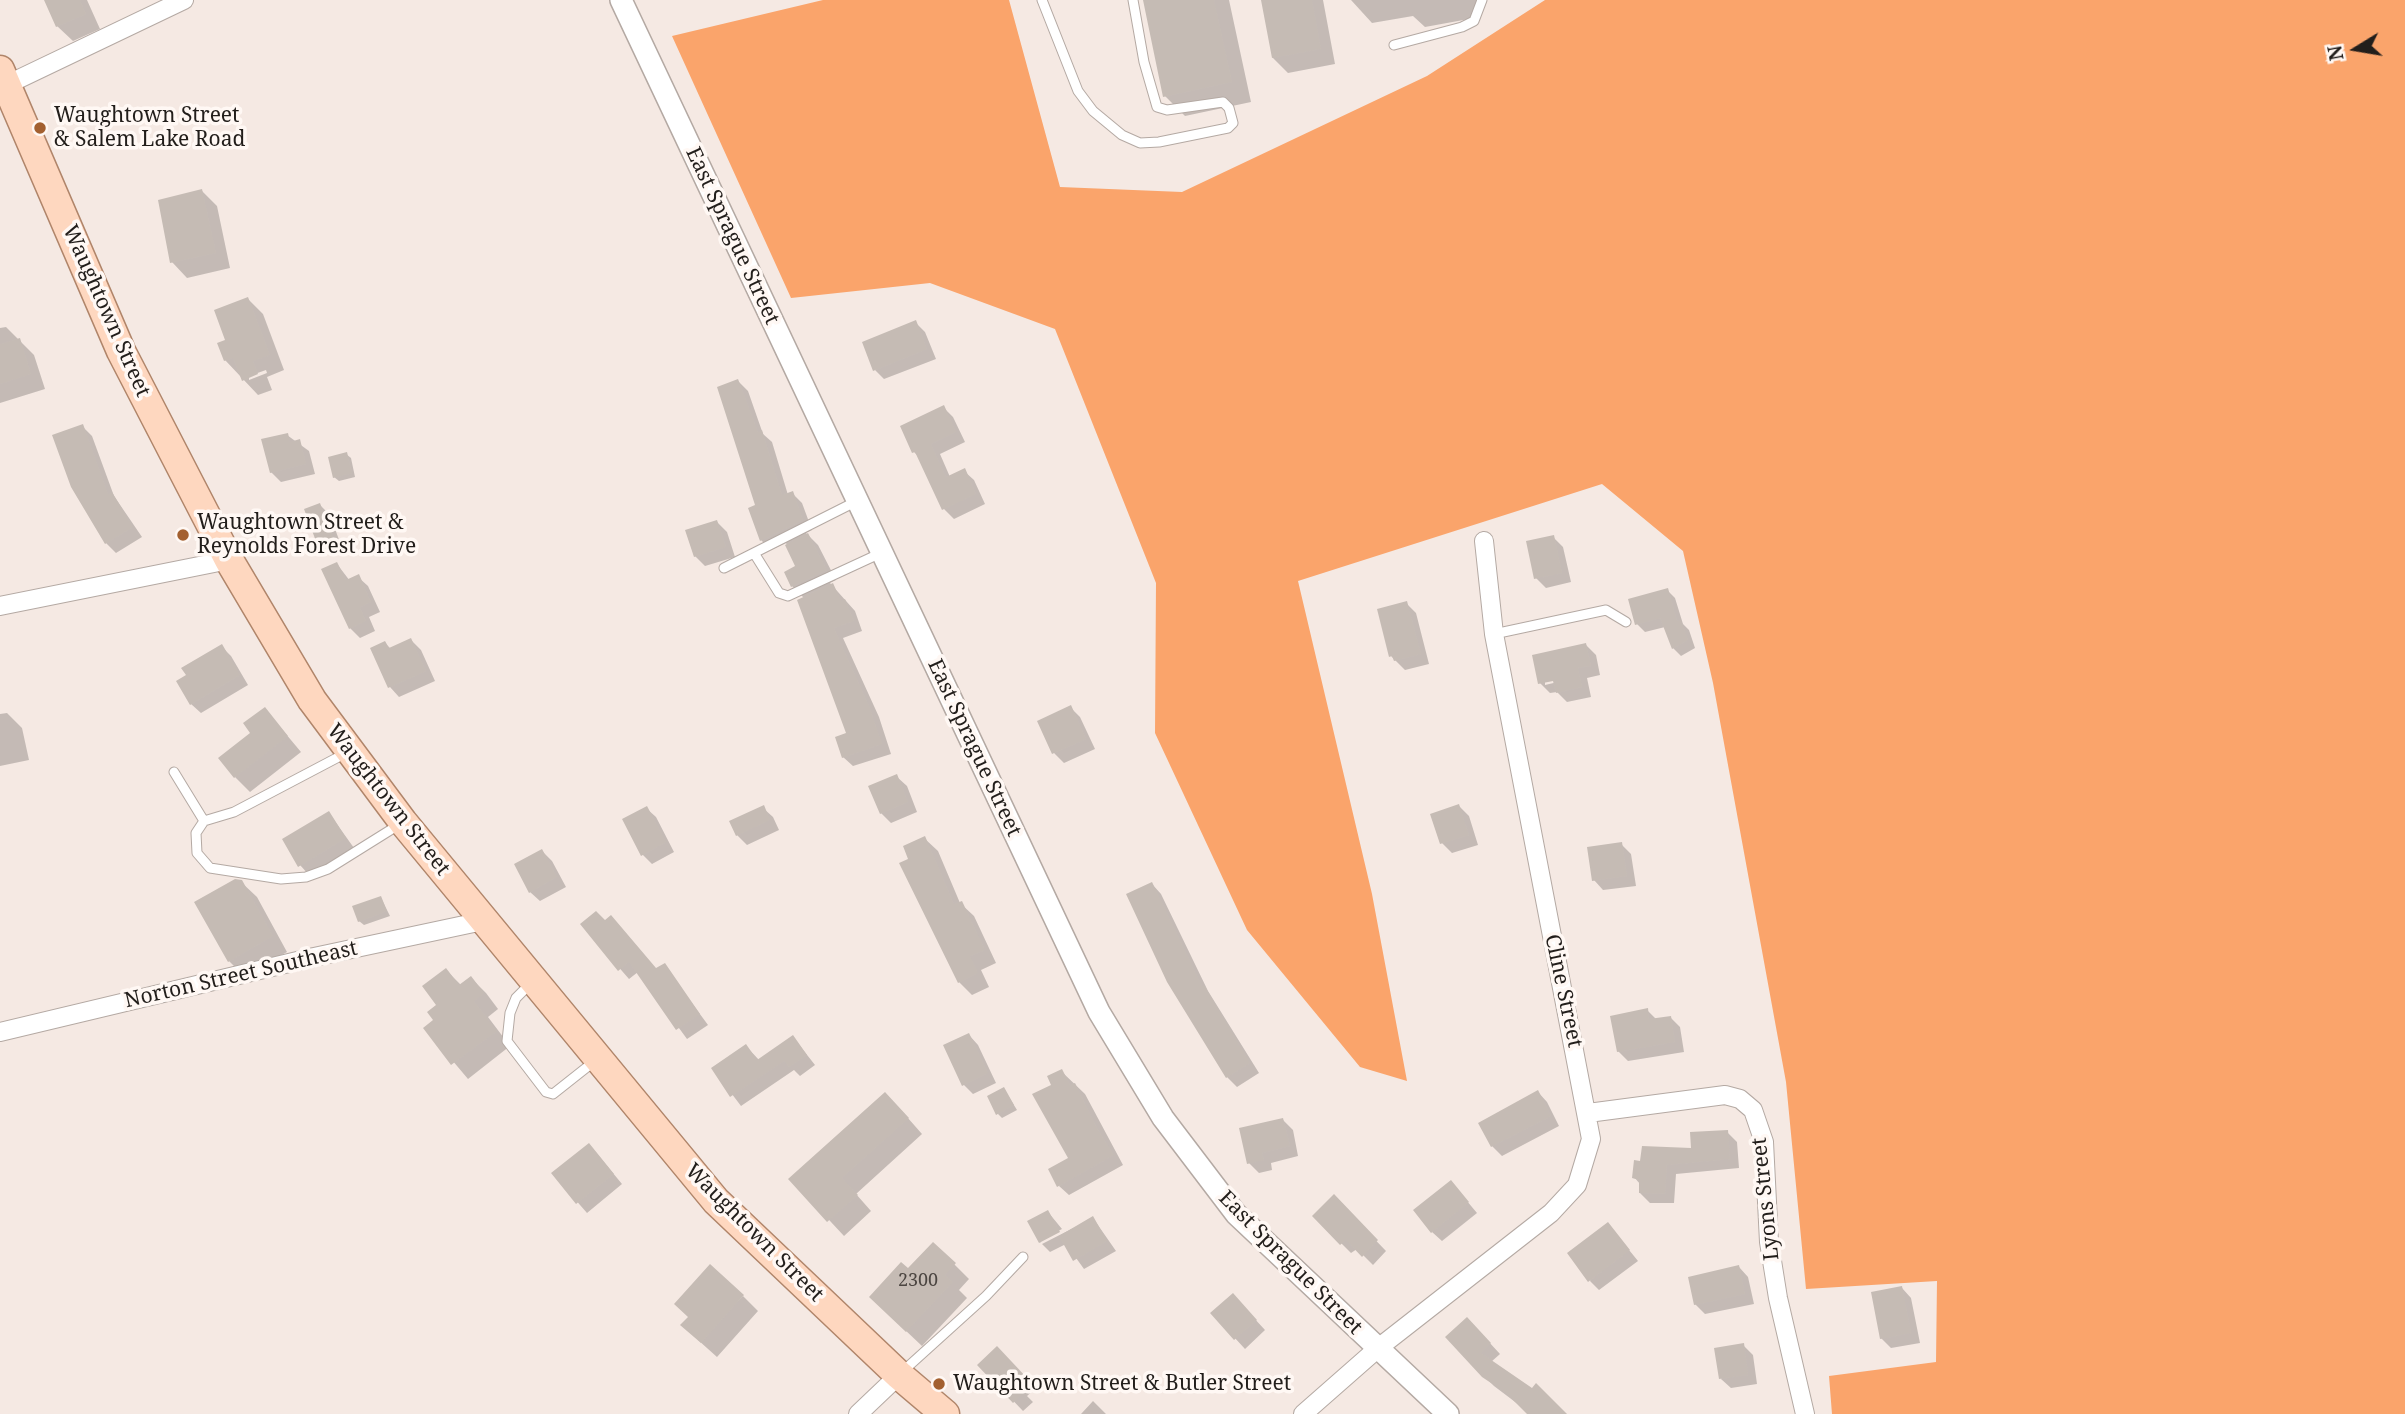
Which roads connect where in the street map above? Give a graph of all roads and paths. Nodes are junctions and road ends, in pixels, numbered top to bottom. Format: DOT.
graph roads {
  1 [pos="184,0"];
  2 [pos="621,0"];
  3 [pos="1042,0"];
  4 [pos="1133,0"];
  5 [pos="1482,0"];
  6 [pos="1394,45"];
  7 [pos="3,82"];
  8 [pos="857,501"];
  9 [pos="1484,541"];
  10 [pos="882,552"];
  11 [pos="754,553"];
  12 [pos="229,560"];
  13 [pos="724,568"];
  14 [pos="0,606"];
  15 [pos="1626,622"];
  16 [pos="1494,634"];
  17 [pos="350,751"];
  18 [pos="174,772"];
  19 [pos="205,821"];
  20 [pos="403,822"];
  21 [pos="483,921"];
  22 [pos="533,981"];
  23 [pos="0,1032"];
  24 [pos="597,1059"];
  25 [pos="1588,1113"];
  26 [pos="1023,1257"];
  27 [pos="1377,1349"];
  28 [pos="898,1376"];
  29 [pos="858,1414"];
  30 [pos="944,1414"];
  31 [pos="1303,1414"];
  32 [pos="1448,1414"];
  33 [pos="1805,1414"];
  1 -- 7 [label="street"];
  2 -- 8 [label="street, East Sprague Street"];
  3 -- 4 [label="lane"];
  5 -- 6 [label="lane"];
  7 -- 12 [label="main road, Waughtown Street"];
  8 -- 10 [label="street, East Sprague Street"];
  8 -- 11 [label="lane"];
  9 -- 16 [label="street, Cline Street"];
  10 -- 11 [label="lane"];
  10 -- 27 [label="street, East Sprague Street"];
  11 -- 13 [label="lane"];
  12 -- 14 [label="street"];
  12 -- 17 [label="main road, Waughtown Street"];
  15 -- 16 [label="lane"];
  16 -- 25 [label="street, Cline Street"];
  17 -- 19 [label="lane"];
  17 -- 20 [label="main road, Waughtown Street"];
  18 -- 19 [label="lane"];
  19 -- 20 [label="lane"];
  20 -- 21 [label="main road, Waughtown Street"];
  21 -- 22 [label="main road, Waughtown Street"];
  21 -- 23 [label="street, Norton Street Southeast"];
  22 -- 24 [label="main road, Waughtown Street"];
  22 -- 24 [label="lane"];
  24 -- 28 [label="main road, Waughtown Street"];
  25 -- 27 [label="street, Cline Street"];
  25 -- 33 [label="street, Lyons Street"];
  26 -- 28 [label="lane"];
  27 -- 31 [label="street, Cline Street"];
  27 -- 32 [label="street, East Sprague Street"];
  28 -- 29 [label="street"];
  28 -- 30 [label="main road, Waughtown Street"];
}
